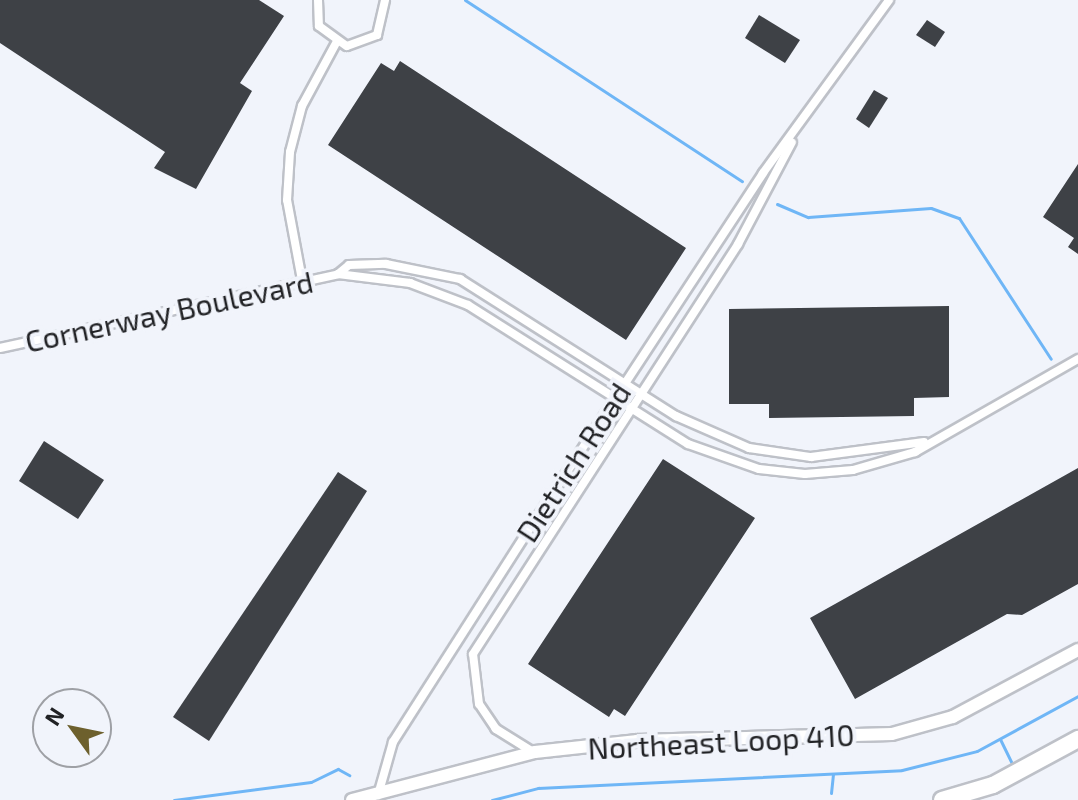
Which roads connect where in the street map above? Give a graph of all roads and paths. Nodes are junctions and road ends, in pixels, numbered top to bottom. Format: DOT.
graph roads {
  1 [pos="318,0"];
  2 [pos="385,0"];
  3 [pos="889,0"];
  4 [pos="336,43"];
  5 [pos="793,142"];
  6 [pos="338,274"];
  7 [pos="302,280"];
  8 [pos="0,348"];
  9 [pos="1078,359"];
  10 [pos="626,382"];
  11 [pos="642,392"];
  12 [pos="615,398"];
  13 [pos="631,408"];
  14 [pos="924,442"];
  15 [pos="456,644"];
  16 [pos="1078,650"];
  17 [pos="473,654"];
  18 [pos="1078,739"];
  19 [pos="533,752"];
  20 [pos="378,795"];
  21 [pos="352,800"];
  22 [pos="942,800"];
  1 -- 4 [label="street"];
  2 -- 4 [label="street"];
  3 -- 5 [label="street, Dietrich Road"];
  4 -- 7 [label="street"];
  5 -- 10 [label="street, Dietrich Road"];
  5 -- 11 [label="street, Dietrich Road"];
  6 -- 7 [label="street, Cornerway Boulevard"];
  6 -- 10 [label="street, Cornerway Boulevard"];
  6 -- 12 [label="street, Cornerway Boulevard"];
  7 -- 8 [label="street, Cornerway Boulevard"];
  9 -- 14 [label="street, Cornerway Boulevard"];
  10 -- 11 [label="street, Cornerway Boulevard"];
  10 -- 12 [label="street, Dietrich Road"];
  11 -- 13 [label="street, Dietrich Road"];
  11 -- 14 [label="street, Cornerway Boulevard"];
  12 -- 13 [label="street, Cornerway Boulevard"];
  12 -- 15 [label="street, Dietrich Road"];
  13 -- 14 [label="street, Cornerway Boulevard"];
  13 -- 17 [label="street, Dietrich Road"];
  15 -- 17 [label="street"];
  15 -- 20 [label="street, Dietrich Road"];
  16 -- 19 [label="main road, Northeast Loop 410"];
  17 -- 19 [label="street"];
  18 -- 22 [label="highway"];
  19 -- 20 [label="main road, Northeast Loop 410"];
  20 -- 21 [label="main road, Northeast Loop 410"];
}
